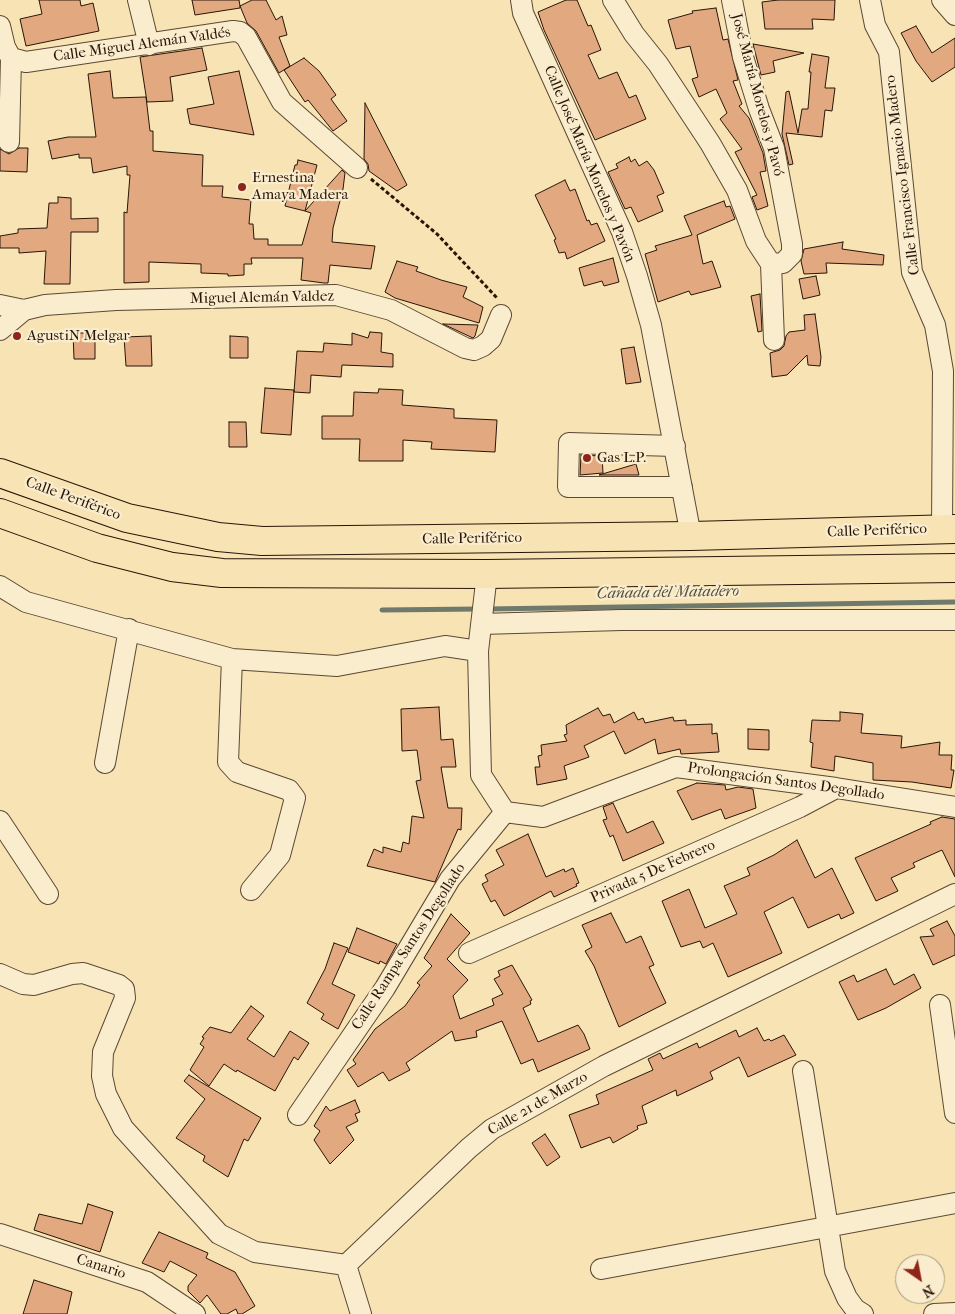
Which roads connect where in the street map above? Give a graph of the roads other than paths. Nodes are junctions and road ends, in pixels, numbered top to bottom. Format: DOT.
graph roads {
  1 [pos="138,0"];
  2 [pos="506,0"];
  3 [pos="613,0"];
  4 [pos="732,0"];
  5 [pos="870,0"];
  6 [pos="942,0"];
  7 [pos="522,6"];
  8 [pos="955,15"];
  9 [pos="0,26"];
  10 [pos="148,45"];
  11 [pos="11,58"];
  12 [pos="9,142"];
  13 [pos="357,168"];
  14 [pos="771,264"];
  15 [pos="0,305"];
  16 [pos="24,310"];
  17 [pos="502,316"];
  18 [pos="0,330"];
  19 [pos="774,340"];
  20 [pos="674,446"];
  21 [pos="0,473"];
  22 [pos="682,487"];
  23 [pos="0,513"];
  24 [pos="949,529"];
  25 [pos="691,536"];
  26 [pos="955,568"];
  27 [pos="486,584"];
  28 [pos="0,586"];
  29 [pos="482,620"];
  30 [pos="955,620"];
  31 [pos="129,629"];
  32 [pos="478,651"];
  33 [pos="232,659"];
  34 [pos="105,763"];
  35 [pos="836,788"];
  36 [pos="955,807"];
  37 [pos="505,812"];
  38 [pos="0,821"];
  39 [pos="251,890"];
  40 [pos="48,894"];
  41 [pos="955,894"];
  42 [pos="469,953"];
  43 [pos="0,974"];
  44 [pos="940,1005"];
  45 [pos="804,1071"];
  46 [pos="955,1113"];
  47 [pos="298,1115"];
  48 [pos="955,1202"];
  49 [pos="828,1226"];
  50 [pos="0,1234"];
  51 [pos="346,1265"];
  52 [pos="601,1269"];
  53 [pos="955,1312"];
  54 [pos="195,1314"];
  55 [pos="361,1314"];
  56 [pos="863,1314"];
  57 [pos="934,1314"];
  1 -- 10 [label="street"];
  2 -- 7 [label="street"];
  3 -- 14 [label="street"];
  4 -- 14 [label="street, José María Morelos y Pavó"];
  5 -- 24 [label="street, Calle Francisco Ignacio Madero"];
  6 -- 8 [label="street"];
  7 -- 20 [label="street, Calle José María Morelos y Pavón"];
  9 -- 11 [label="street"];
  10 -- 11 [label="street, Calle Miguel Alemán Valdés"];
  10 -- 13 [label="street, Calle Miguel Alemán Valdés"];
  11 -- 12 [label="street"];
  14 -- 19 [label="street"];
  15 -- 16 [label="street"];
  16 -- 17 [label="street, Miguel Alemán Valdez"];
  16 -- 18 [label="street, Miguel Alemán Valdez"];
  20 -- 22 [label="street, Calle José María Morelos y Pavón"];
  20 -- 22 [label="street"];
  21 -- 25 [label="highway, Calle Periférico"];
  22 -- 25 [label="street, Calle José María Morelos y Pavón"];
  23 -- 27 [label="highway"];
  24 -- 25 [label="highway, Calle Periférico"];
  26 -- 27 [label="highway"];
  27 -- 29 [label="street"];
  28 -- 31 [label="street"];
  29 -- 30 [label="street"];
  29 -- 32 [label="street"];
  31 -- 33 [label="street"];
  31 -- 34 [label="street"];
  32 -- 33 [label="street"];
  32 -- 37 [label="street"];
  33 -- 39 [label="street"];
  35 -- 36 [label="street, Prolongación Santos Degollado"];
  35 -- 37 [label="street, Prolongación Santos Degollado"];
  35 -- 42 [label="street, Privada 5 De Febrero"];
  37 -- 47 [label="street, Calle Rampa Santos Degollado"];
  38 -- 40 [label="street"];
  41 -- 51 [label="street, Calle 21 de Marzo"];
  43 -- 51 [label="street"];
  44 -- 46 [label="street"];
  45 -- 49 [label="street"];
  48 -- 49 [label="street"];
  49 -- 52 [label="street"];
  49 -- 56 [label="street"];
  50 -- 54 [label="street, Canario"];
  51 -- 55 [label="street"];
  53 -- 57 [label="street"];
}
